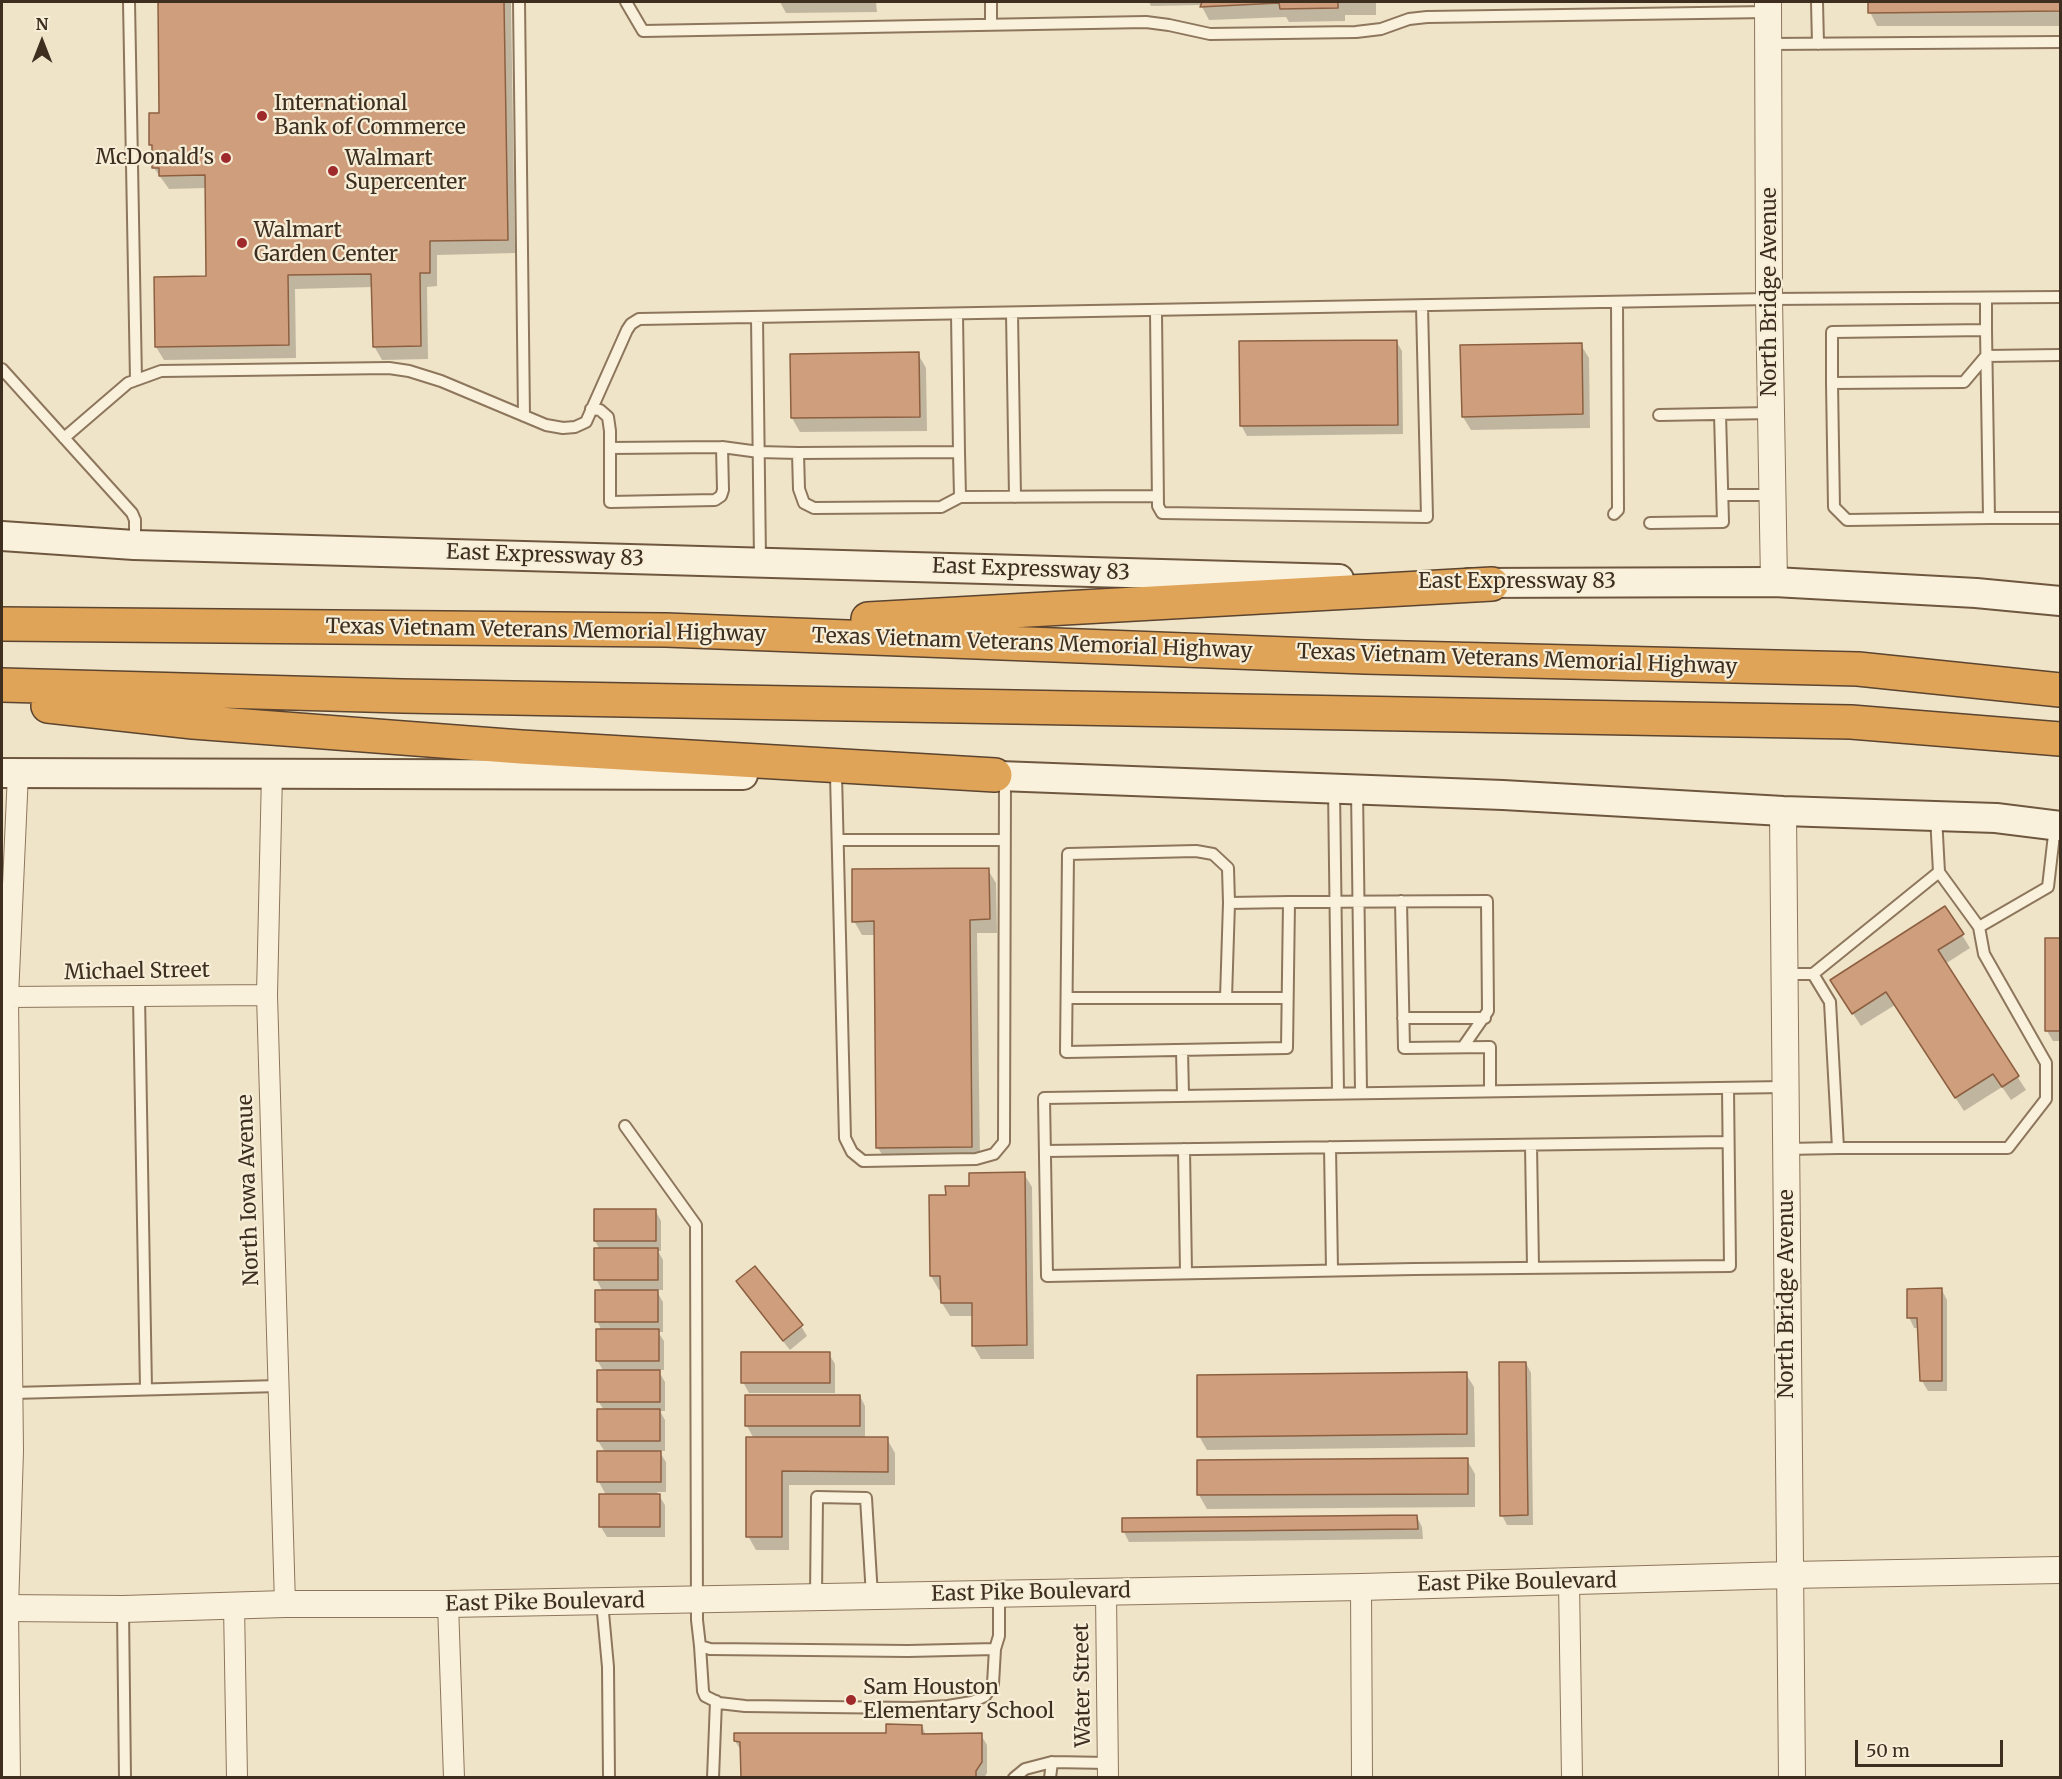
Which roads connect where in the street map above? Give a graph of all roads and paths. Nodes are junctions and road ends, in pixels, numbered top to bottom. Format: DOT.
graph roads {
  1 [pos="129,2"];
  2 [pos="519,2"];
  3 [pos="626,2"];
  4 [pos="991,2"];
  5 [pos="1817,2"];
  6 [pos="1768,7"];
  7 [pos="991,25"];
  8 [pos="2061,42"];
  9 [pos="1768,44"];
  10 [pos="1818,44"];
  11 [pos="2061,297"];
  12 [pos="1986,298"];
  13 [pos="1769,299"];
  14 [pos="1617,302"];
  15 [pos="1422,306"];
  16 [pos="1156,311"];
  17 [pos="1012,313"];
  18 [pos="957,314"];
  19 [pos="757,318"];
  20 [pos="1986,330"];
  21 [pos="2061,355"];
  22 [pos="1986,356"];
  23 [pos="2,369"];
  24 [pos="136,380"];
  25 [pos="1832,383"];
  26 [pos="591,409"];
  27 [pos="1771,413"];
  28 [pos="1720,414"];
  29 [pos="1659,415"];
  30 [pos="524,416"];
  31 [pos="64,438"];
  32 [pos="722,447"];
  33 [pos="610,448"];
  34 [pos="759,452"];
  35 [pos="959,452"];
  36 [pos="798,453"];
  37 [pos="1723,495"];
  38 [pos="1772,495"];
  39 [pos="1158,496"];
  40 [pos="960,497"];
  41 [pos="1015,497"];
  42 [pos="1614,514"];
  43 [pos="1989,518"];
  44 [pos="2061,518"];
  45 [pos="1650,523"];
  46 [pos="2,536"];
  47 [pos="134,545"];
  48 [pos="760,562"];
  49 [pos="1774,582"];
  50 [pos="1492,584"];
  51 [pos="2061,602"];
  52 [pos="2,624"];
  53 [pos="666,630"];
  54 [pos="2,685"];
  55 [pos="2061,690"];
  56 [pos="2,701"];
  57 [pos="2061,739"];
  58 [pos="10,773"];
  59 [pos="272,773"];
  60 [pos="837,775"];
  61 [pos="1000,775"];
  62 [pos="1346,789"];
  63 [pos="1783,811"];
  64 [pos="1936,816"];
  65 [pos="2058,826"];
  66 [pos="838,840"];
  67 [pos="1004,840"];
  68 [pos="1940,872"];
  69 [pos="1336,901"];
  70 [pos="1359,901"];
  71 [pos="1401,901"];
  72 [pos="1288,902"];
  73 [pos="1229,903"];
  74 [pos="1979,927"];
  75 [pos="1784,974"];
  76 [pos="1813,974"];
  77 [pos="267,995"];
  78 [pos="139,996"];
  79 [pos="5,998"];
  80 [pos="1067,998"];
  81 [pos="1226,998"];
  82 [pos="1287,998"];
  83 [pos="1403,1018"];
  84 [pos="1485,1018"];
  85 [pos="1463,1047"];
  86 [pos="1182,1050"];
  87 [pos="1785,1087"];
  88 [pos="1728,1088"];
  89 [pos="1490,1091"];
  90 [pos="1338,1092"];
  91 [pos="1361,1092"];
  92 [pos="1182,1095"];
  93 [pos="625,1126"];
  94 [pos="1728,1142"];
  95 [pos="1531,1144"];
  96 [pos="1330,1147"];
  97 [pos="1838,1148"];
  98 [pos="1184,1149"];
  99 [pos="1786,1149"];
  100 [pos="1045,1151"];
  101 [pos="1533,1267"];
  102 [pos="1332,1270"];
  103 [pos="1186,1273"];
  104 [pos="279,1386"];
  105 [pos="146,1389"];
  106 [pos="13,1393"];
  107 [pos="8,1459"];
  108 [pos="2061,1570"];
  109 [pos="1789,1575"];
  110 [pos="1569,1582"];
  111 [pos="1361,1587"];
  112 [pos="1106,1592"];
  113 [pos="999,1594"];
  114 [pos="872,1597"];
  115 [pos="816,1598"];
  116 [pos="697,1600"];
  117 [pos="602,1602"];
  118 [pos="234,1605"];
  119 [pos="285,1605"];
  120 [pos="448,1605"];
  121 [pos="5,1608"];
  122 [pos="123,1609"];
  123 [pos="700,1646"];
  124 [pos="995,1649"];
  125 [pos="716,1701"];
  126 [pos="1052,1762"];
  127 [pos="1108,1770"];
  128 [pos="10,1778"];
  129 [pos="125,1778"];
  130 [pos="237,1778"];
  131 [pos="454,1778"];
  132 [pos="609,1778"];
  133 [pos="713,1778"];
  134 [pos="1014,1778"];
  135 [pos="1050,1778"];
  136 [pos="1362,1778"];
  137 [pos="1572,1778"];
  138 [pos="1792,1778"];
  1 -- 24 [label="lane"];
  2 -- 30 [label="lane"];
  3 -- 7 [label="lane"];
  4 -- 7 [label="lane"];
  5 -- 10 [label="lane"];
  6 -- 7 [label="lane"];
  6 -- 9 [label="street, North Bridge Avenue"];
  8 -- 10 [label="lane"];
  9 -- 10 [label="lane"];
  9 -- 13 [label="street, North Bridge Avenue"];
  11 -- 12 [label="lane"];
  12 -- 13 [label="lane"];
  12 -- 20 [label="lane"];
  13 -- 14 [label="lane"];
  13 -- 27 [label="street, North Bridge Avenue"];
  14 -- 15 [label="lane"];
  14 -- 42 [label="lane"];
  15 -- 16 [label="lane"];
  15 -- 39 [label="lane"];
  16 -- 17 [label="lane"];
  16 -- 39 [label="lane"];
  17 -- 18 [label="lane"];
  17 -- 41 [label="lane"];
  18 -- 19 [label="lane"];
  18 -- 35 [label="lane"];
  19 -- 26 [label="lane"];
  19 -- 34 [label="lane"];
  20 -- 22 [label="lane"];
  20 -- 25 [label="lane"];
  21 -- 22 [label="lane"];
  22 -- 25 [label="lane"];
  22 -- 43 [label="lane"];
  23 -- 31 [label="lane"];
  24 -- 30 [label="lane"];
  24 -- 31 [label="lane"];
  25 -- 43 [label="lane"];
  26 -- 30 [label="lane"];
  26 -- 33 [label="lane"];
  27 -- 28 [label="lane"];
  27 -- 38 [label="street, North Bridge Avenue"];
  28 -- 29 [label="lane"];
  28 -- 37 [label="lane"];
  31 -- 47 [label="lane"];
  32 -- 33 [label="lane"];
  32 -- 33 [label="lane"];
  32 -- 34 [label="lane"];
  34 -- 36 [label="lane"];
  34 -- 48 [label="lane"];
  35 -- 36 [label="lane"];
  35 -- 40 [label="lane"];
  36 -- 40 [label="lane"];
  37 -- 38 [label="lane"];
  37 -- 45 [label="lane"];
  38 -- 49 [label="street, North Bridge Avenue"];
  39 -- 41 [label="lane"];
  40 -- 41 [label="lane"];
  43 -- 44 [label="lane"];
  46 -- 47 [label="main road, East Expressway 83"];
  47 -- 48 [label="main road, East Expressway 83"];
  48 -- 50 [label="main road, East Expressway 83"];
  49 -- 50 [label="main road, East Expressway 83"];
  49 -- 51 [label="main road, East Expressway 83"];
  50 -- 53 [label="highway"];
  52 -- 53 [label="highway, Texas Vietnam Veterans Memorial Highway"];
  53 -- 55 [label="highway, Texas Vietnam Veterans Memorial Highway"];
  54 -- 57 [label="highway"];
  56 -- 61 [label="highway"];
  58 -- 59 [label="main road"];
  58 -- 79 [label="street"];
  59 -- 60 [label="main road"];
  59 -- 77 [label="street, North Iowa Avenue"];
  60 -- 61 [label="main road"];
  60 -- 66 [label="lane"];
  61 -- 62 [label="main road"];
  61 -- 67 [label="lane"];
  62 -- 63 [label="main road"];
  62 -- 69 [label="lane"];
  62 -- 70 [label="lane"];
  63 -- 64 [label="main road"];
  63 -- 75 [label="street, North Bridge Avenue"];
  64 -- 65 [label="main road"];
  64 -- 68 [label="lane"];
  65 -- 74 [label="lane"];
  66 -- 67 [label="lane"];
  66 -- 67 [label="lane"];
  68 -- 74 [label="lane"];
  68 -- 76 [label="lane"];
  69 -- 70 [label="lane"];
  69 -- 72 [label="lane"];
  69 -- 90 [label="lane"];
  70 -- 71 [label="lane"];
  70 -- 91 [label="lane"];
  71 -- 83 [label="lane"];
  71 -- 84 [label="lane"];
  72 -- 73 [label="lane"];
  72 -- 82 [label="lane"];
  73 -- 80 [label="lane"];
  73 -- 81 [label="lane"];
  74 -- 97 [label="lane"];
  75 -- 76 [label="lane"];
  75 -- 87 [label="street, North Bridge Avenue"];
  76 -- 97 [label="lane"];
  77 -- 78 [label="street, Michael Street"];
  77 -- 104 [label="street, North Iowa Avenue"];
  78 -- 79 [label="street, Michael Street"];
  78 -- 105 [label="lane"];
  79 -- 106 [label="street"];
  80 -- 81 [label="lane"];
  80 -- 86 [label="lane"];
  81 -- 82 [label="lane"];
  82 -- 86 [label="lane"];
  83 -- 84 [label="lane"];
  83 -- 85 [label="lane"];
  84 -- 85 [label="lane"];
  85 -- 89 [label="lane"];
  86 -- 92 [label="lane"];
  87 -- 88 [label="lane"];
  87 -- 99 [label="street, North Bridge Avenue"];
  88 -- 89 [label="lane"];
  88 -- 94 [label="lane"];
  89 -- 91 [label="lane"];
  90 -- 91 [label="lane"];
  90 -- 92 [label="lane"];
  92 -- 100 [label="lane"];
  93 -- 116 [label="lane"];
  94 -- 95 [label="lane"];
  94 -- 101 [label="lane"];
  95 -- 96 [label="lane"];
  95 -- 101 [label="lane"];
  96 -- 98 [label="lane"];
  96 -- 102 [label="lane"];
  97 -- 99 [label="lane"];
  98 -- 100 [label="lane"];
  98 -- 103 [label="lane"];
  99 -- 109 [label="street, North Bridge Avenue"];
  100 -- 103 [label="lane"];
  101 -- 102 [label="lane"];
  102 -- 103 [label="lane"];
  104 -- 105 [label="lane"];
  104 -- 119 [label="street, North Iowa Avenue"];
  105 -- 106 [label="lane"];
  106 -- 107 [label="street"];
  107 -- 121 [label="street"];
  108 -- 109 [label="street, East Pike Boulevard"];
  109 -- 110 [label="street, East Pike Boulevard"];
  109 -- 138 [label="street, North Bridge Avenue"];
  110 -- 111 [label="street, East Pike Boulevard"];
  110 -- 137 [label="street"];
  111 -- 112 [label="street, East Pike Boulevard"];
  111 -- 136 [label="street"];
  112 -- 113 [label="street, East Pike Boulevard"];
  112 -- 127 [label="street, Water Street"];
  113 -- 114 [label="street, East Pike Boulevard"];
  113 -- 124 [label="lane"];
  114 -- 115 [label="street, East Pike Boulevard"];
  114 -- 115 [label="lane"];
  115 -- 116 [label="street, East Pike Boulevard"];
  116 -- 117 [label="street, East Pike Boulevard"];
  116 -- 123 [label="lane"];
  117 -- 120 [label="street, East Pike Boulevard"];
  117 -- 132 [label="lane"];
  118 -- 119 [label="street, East Pike Boulevard"];
  118 -- 122 [label="street, East Pike Boulevard"];
  118 -- 130 [label="street"];
  119 -- 120 [label="street, East Pike Boulevard"];
  120 -- 131 [label="street"];
  121 -- 122 [label="street, East Pike Boulevard"];
  121 -- 128 [label="street"];
  122 -- 129 [label="lane"];
  123 -- 124 [label="lane"];
  123 -- 125 [label="lane"];
  124 -- 125 [label="lane"];
  125 -- 133 [label="lane"];
  126 -- 127 [label="lane"];
  126 -- 134 [label="lane"];
  126 -- 135 [label="lane"];
}
